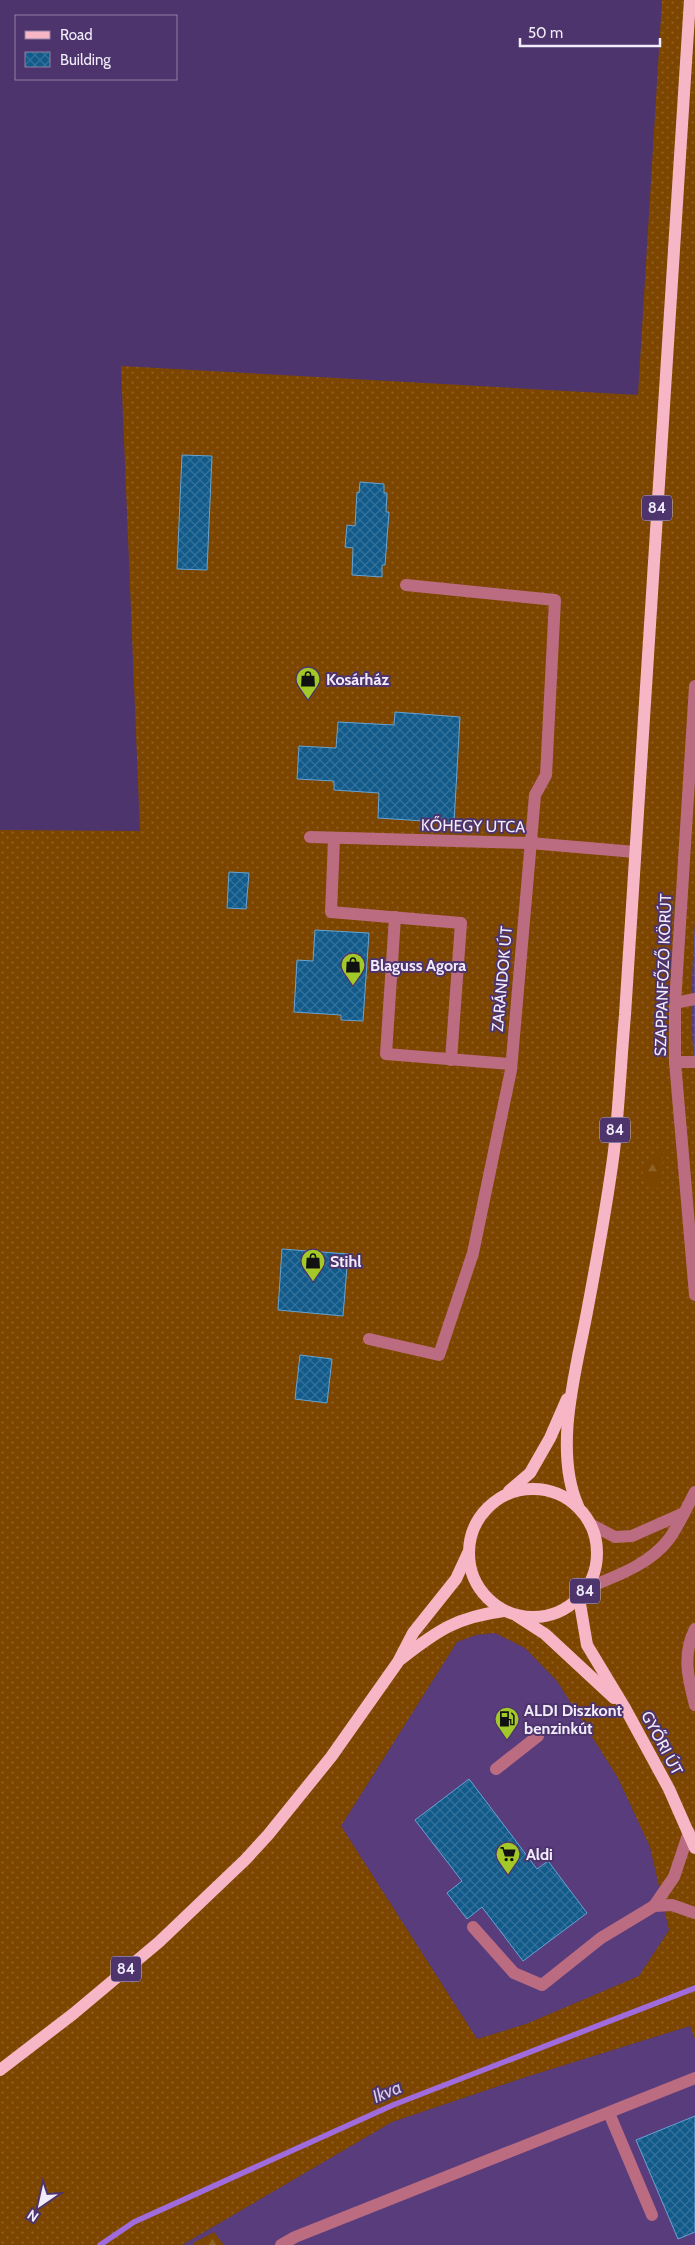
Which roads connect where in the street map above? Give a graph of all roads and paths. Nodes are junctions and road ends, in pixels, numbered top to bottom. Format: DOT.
graph roads {
  1 [pos="690,0"];
  2 [pos="406,584"];
  3 [pos="695,686"];
  4 [pos="310,837"];
  5 [pos="334,839"];
  6 [pos="530,843"];
  7 [pos="635,852"];
  8 [pos="395,917"];
  9 [pos="695,999"];
  10 [pos="675,1003"];
  11 [pos="451,1060"];
  12 [pos="675,1062"];
  13 [pos="695,1062"];
  14 [pos="511,1064"];
  15 [pos="695,1288"];
  16 [pos="369,1339"];
  17 [pos="571,1390"];
  18 [pos="695,1492"];
  19 [pos="505,1494"];
  20 [pos="578,1506"];
  21 [pos="684,1513"];
  22 [pos="590,1524"];
  23 [pos="468,1553"];
  24 [pos="583,1593"];
  25 [pos="509,1613"];
  26 [pos="695,1629"];
  27 [pos="398,1662"];
  28 [pos="695,1705"];
  29 [pos="625,1708"];
  30 [pos="538,1736"];
  31 [pos="496,1769"];
  32 [pos="689,1832"];
  33 [pos="695,1848"];
  34 [pos="654,1906"];
  35 [pos="695,1913"];
  36 [pos="473,1927"];
  37 [pos="0,2070"];
  38 [pos="695,2078"];
  39 [pos="609,2113"];
  40 [pos="652,2214"];
  41 [pos="281,2245"];
  1 -- 7 [label="main road, 84"];
  2 -- 6 [label="lane, ZARÁNDOK ÚT"];
  3 -- 10 [label="lane, SZAPPANFŐZŐ KÖRÚT"];
  4 -- 5 [label="lane, KŐHEGY UTCA"];
  5 -- 6 [label="lane, KŐHEGY UTCA"];
  5 -- 8 [label="lane"];
  6 -- 7 [label="lane, KŐHEGY UTCA"];
  6 -- 14 [label="lane, ZARÁNDOK ÚT"];
  7 -- 17 [label="main road, 84"];
  8 -- 11 [label="lane"];
  8 -- 11 [label="lane"];
  9 -- 10 [label="lane"];
  10 -- 12 [label="lane, SZAPPANFŐZŐ KÖRÚT"];
  11 -- 14 [label="lane"];
  12 -- 13 [label="lane"];
  12 -- 15 [label="lane, SZAPPANFŐZŐ KÖRÚT"];
  14 -- 16 [label="lane, ZARÁNDOK ÚT"];
  17 -- 19 [label="main road, 84"];
  17 -- 20 [label="main road, 84"];
  18 -- 21 [label="lane"];
  19 -- 20 [label="main road, 84"];
  19 -- 23 [label="main road, 84"];
  20 -- 22 [label="main road, 84"];
  21 -- 22 [label="lane"];
  21 -- 24 [label="lane"];
  22 -- 24 [label="main road, 84"];
  23 -- 25 [label="main road, 84"];
  23 -- 27 [label="main road, 84"];
  24 -- 25 [label="main road, 84"];
  24 -- 29 [label="main road, GYŐRI ÚT"];
  25 -- 27 [label="main road, 84"];
  25 -- 29 [label="main road, GYŐRI ÚT"];
  26 -- 28 [label="lane"];
  27 -- 37 [label="main road, 84"];
  29 -- 32 [label="main road, GYŐRI ÚT"];
  30 -- 31 [label="lane"];
  32 -- 33 [label="main road, GYŐRI ÚT"];
  32 -- 34 [label="lane"];
  34 -- 35 [label="lane"];
  34 -- 36 [label="lane"];
  38 -- 39 [label="lane"];
  39 -- 40 [label="lane"];
  39 -- 41 [label="lane"];
}
